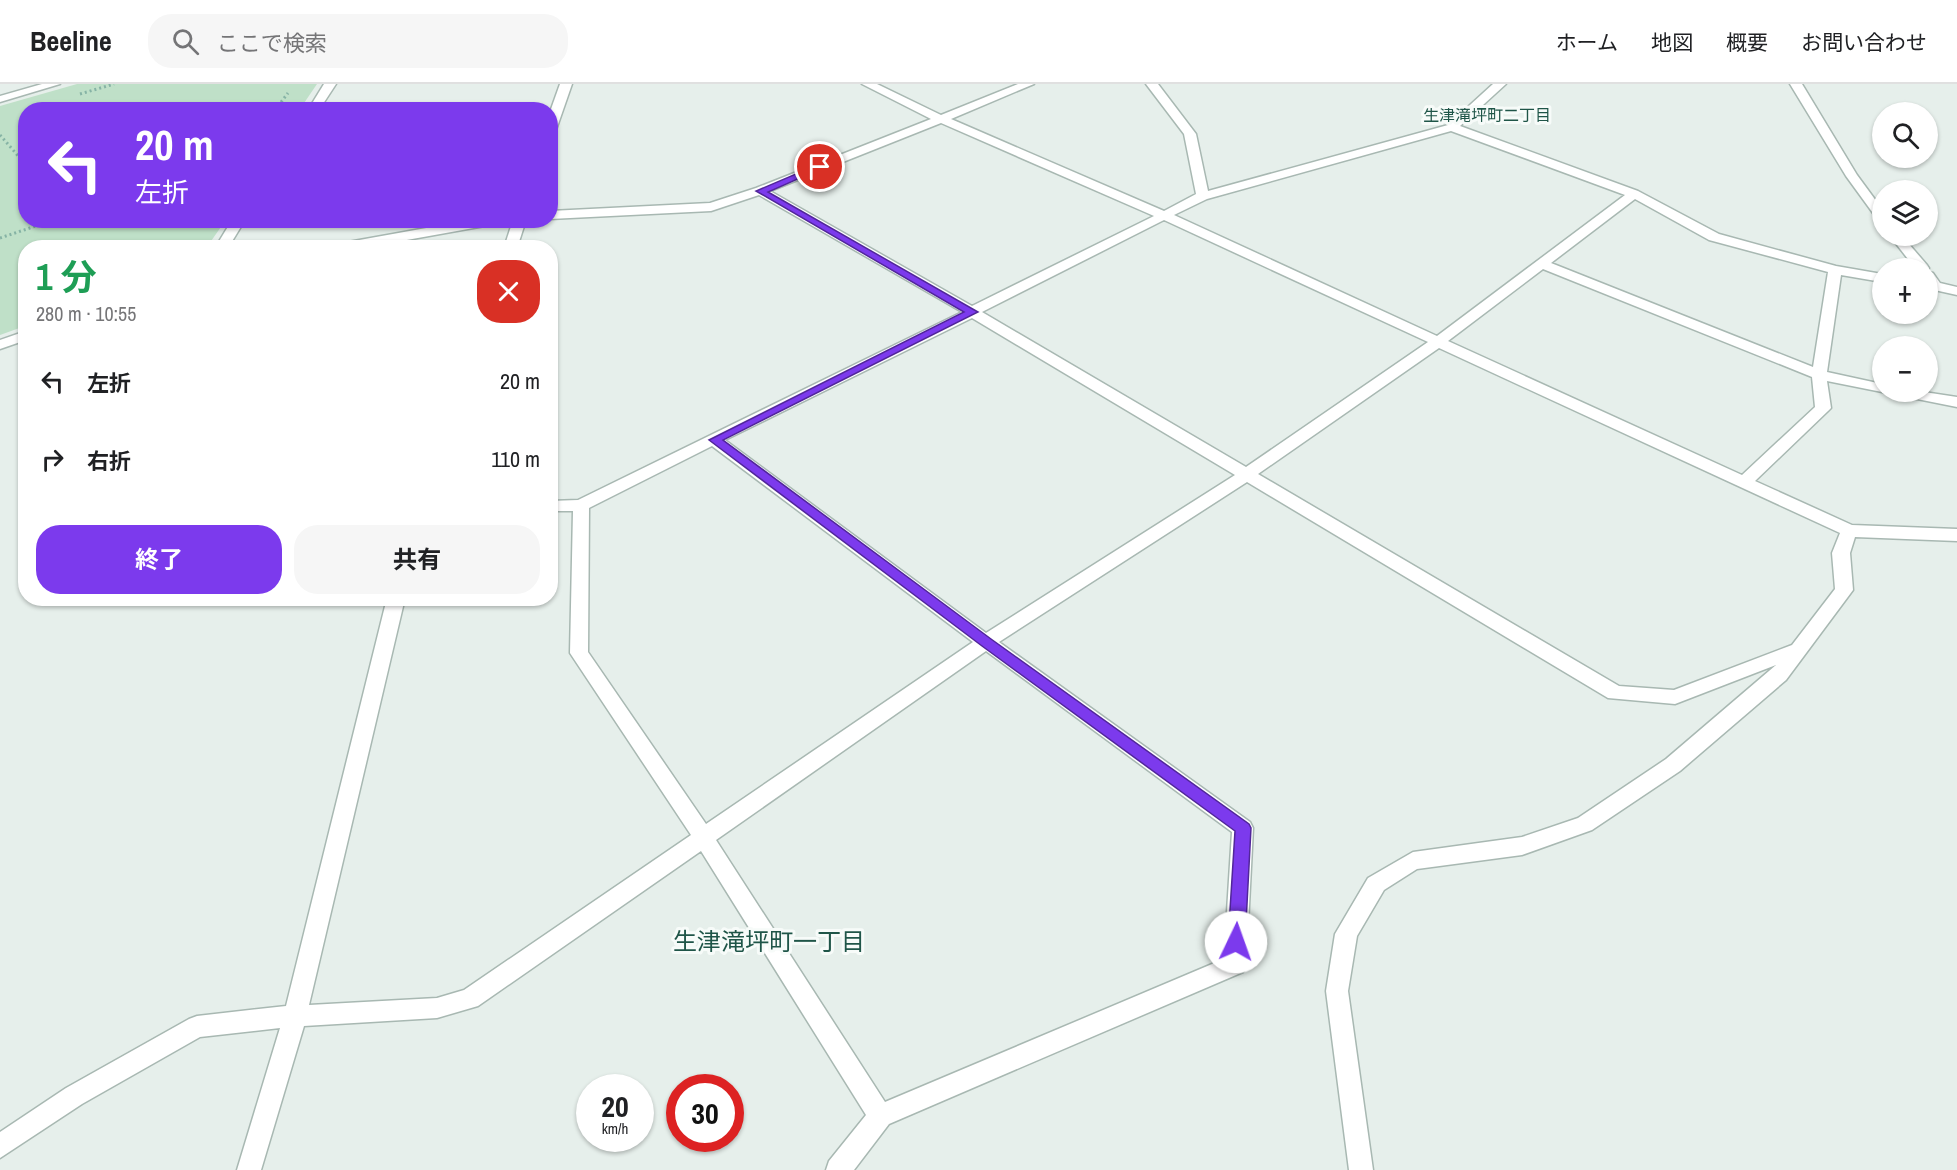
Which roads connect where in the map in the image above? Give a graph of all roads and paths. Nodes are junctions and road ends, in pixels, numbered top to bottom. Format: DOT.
graph roads {
  1 [pos="54,84"];
  2 [pos="330,84"];
  3 [pos="566,84"];
  4 [pos="868,84"];
  5 [pos="1028,84"];
  6 [pos="1152,84"];
  7 [pos="1500,84"];
  8 [pos="1796,84"];
  9 [pos="0,99"];
  10 [pos="318,102"];
  11 [pos="558,107"];
  12 [pos="939,118"];
  13 [pos="1452,127"];
  14 [pos="0,135"];
  15 [pos="18,156"];
  16 [pos="760,191"];
  17 [pos="1634,194"];
  18 [pos="1203,196"];
  19 [pos="1872,203"];
  20 [pos="558,215"];
  21 [pos="1163,215"];
  22 [pos="30,228"];
  23 [pos="451,228"];
  24 [pos="0,238"];
  25 [pos="382,240"];
  26 [pos="1904,246"];
  27 [pos="1914,258"];
  28 [pos="1542,264"];
  29 [pos="1835,270"];
  30 [pos="1872,276"];
  31 [pos="1938,285"];
  32 [pos="1957,291"];
  33 [pos="972,312"];
  34 [pos="18,338"];
  35 [pos="1438,342"];
  36 [pos="0,345"];
  37 [pos="1819,375"];
  38 [pos="1872,386"];
  39 [pos="1938,399"];
  40 [pos="1957,402"];
  41 [pos="714,440"];
  42 [pos="1246,475"];
  43 [pos="1743,483"];
  44 [pos="581,505"];
  45 [pos="558,506"];
  46 [pos="1849,531"];
  47 [pos="1957,535"];
  48 [pos="394,606"];
  49 [pos="986,642"];
  50 [pos="1797,650"];
  51 [pos="704,838"];
  52 [pos="295,1016"];
  53 [pos="880,1116"];
  54 [pos="0,1146"];
  55 [pos="249,1170"];
  56 [pos="838,1170"];
  57 [pos="1361,1170"];
  1 -- 9 [label="street"];
  2 -- 10 [label="street"];
  3 -- 11 [label="street"];
  4 -- 12 [label="street"];
  5 -- 12 [label="street"];
  6 -- 18 [label="street"];
  7 -- 13 [label="street"];
  8 -- 19 [label="street"];
  12 -- 16 [label="street"];
  12 -- 21 [label="street"];
  13 -- 17 [label="street"];
  13 -- 18 [label="street"];
  14 -- 15 [label="path"];
  16 -- 20 [label="street"];
  16 -- 33 [label="street"];
  17 -- 28 [label="street"];
  17 -- 29 [label="street"];
  18 -- 21 [label="street"];
  21 -- 33 [label="street"];
  21 -- 35 [label="street"];
  22 -- 24 [label="path"];
  23 -- 25 [label="street"];
  26 -- 27 [label="street"];
  28 -- 35 [label="street"];
  28 -- 37 [label="street"];
  29 -- 30 [label="street"];
  29 -- 37 [label="street"];
  31 -- 32 [label="street"];
  33 -- 41 [label="street"];
  33 -- 42 [label="street"];
  34 -- 36 [label="street"];
  35 -- 42 [label="street"];
  35 -- 43 [label="street"];
  37 -- 38 [label="street"];
  37 -- 43 [label="street"];
  39 -- 40 [label="street"];
  41 -- 44 [label="street"];
  41 -- 49 [label="street"];
  42 -- 49 [label="street"];
  42 -- 50 [label="street"];
  43 -- 46 [label="street"];
  44 -- 45 [label="street"];
  44 -- 51 [label="street"];
  46 -- 47 [label="street"];
  46 -- 50 [label="street"];
  48 -- 52 [label="street"];
  49 -- 51 [label="street"];
  49 -- 53 [label="street"];
  50 -- 57 [label="street"];
  51 -- 52 [label="street"];
  51 -- 53 [label="street"];
  52 -- 54 [label="street"];
  52 -- 55 [label="street"];
  53 -- 56 [label="street"];
}
